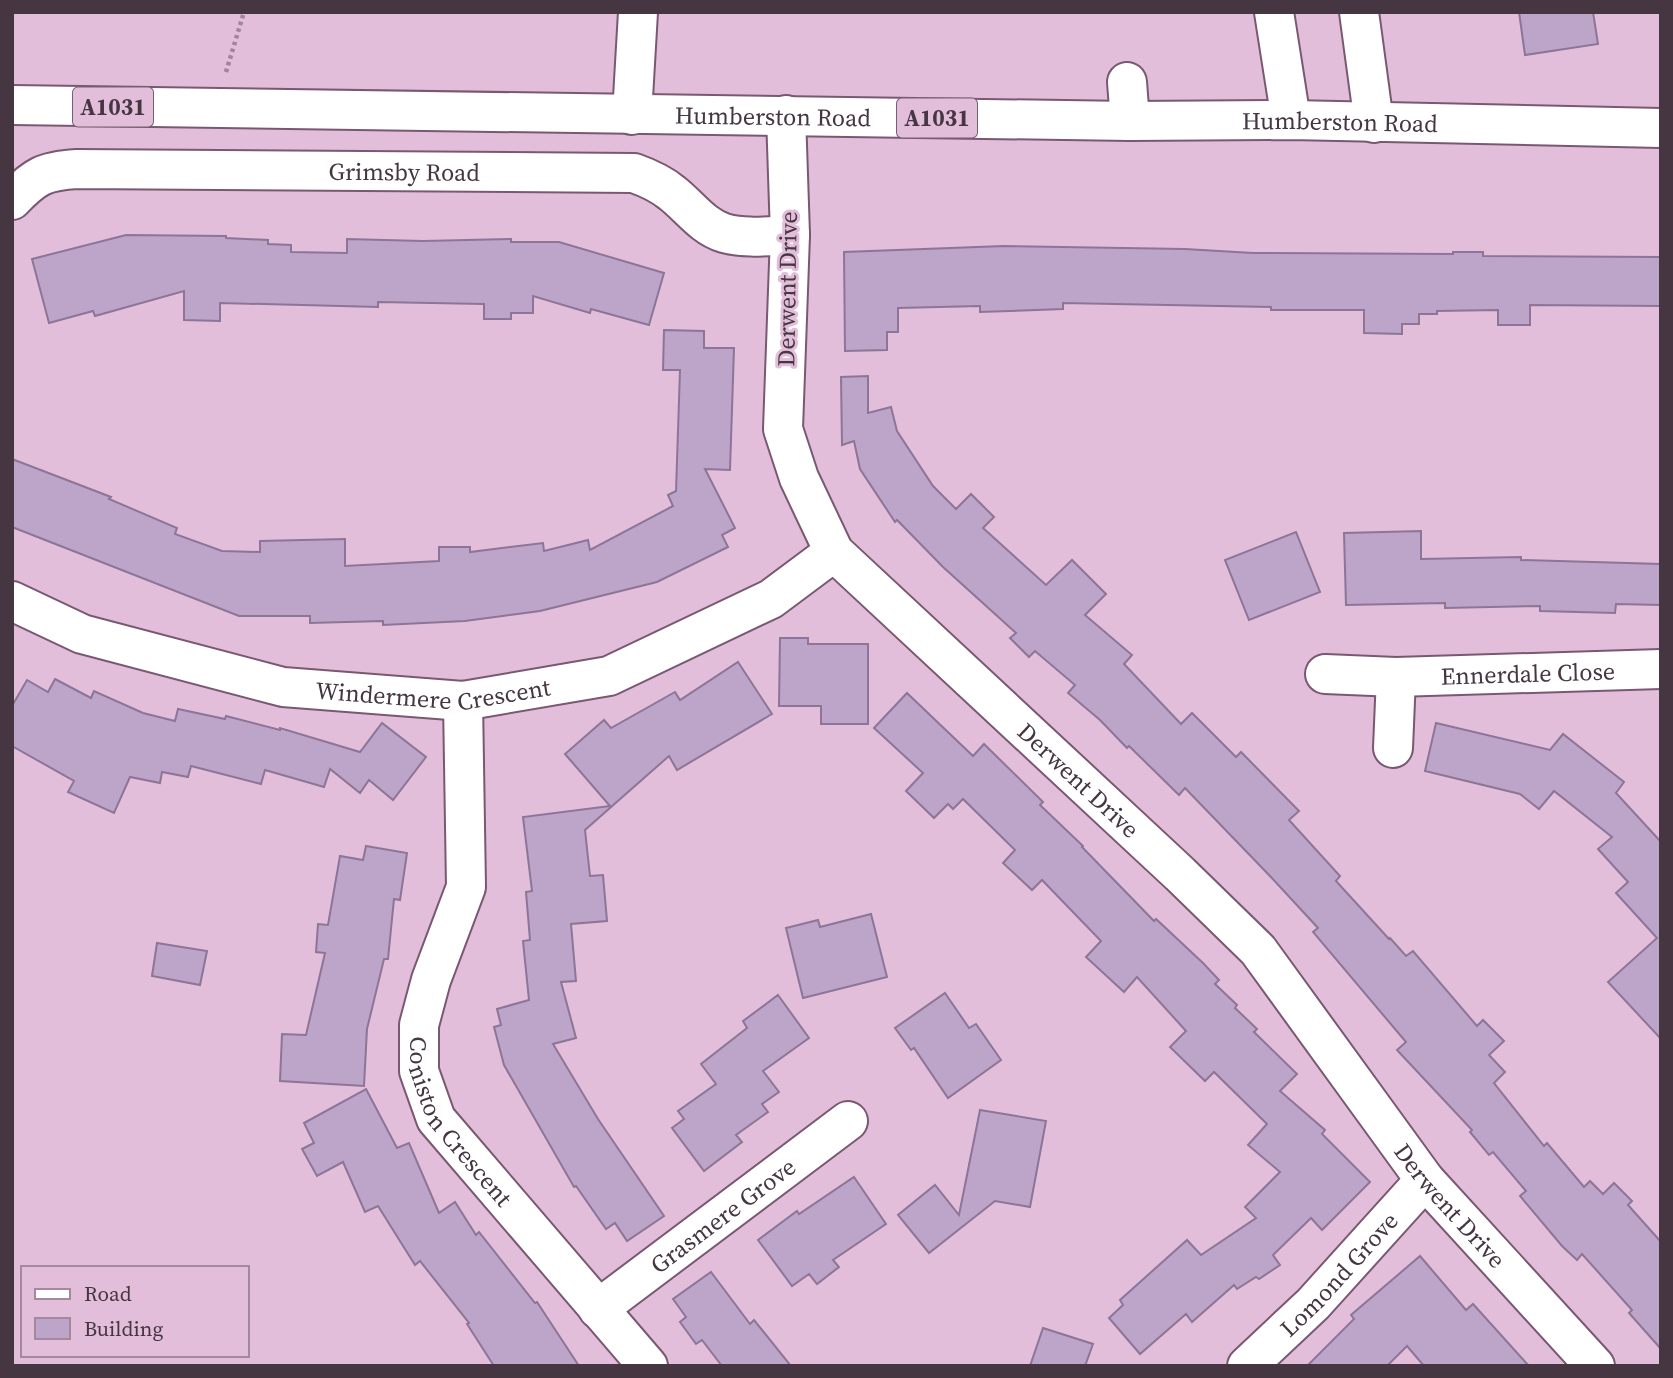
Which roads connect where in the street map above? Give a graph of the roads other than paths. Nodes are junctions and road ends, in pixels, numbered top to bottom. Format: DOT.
graph roads {
  1 [pos="638,12"];
  2 [pos="1274,12"];
  3 [pos="1359,12"];
  4 [pos="1127,82"];
  5 [pos="12,105"];
  6 [pos="632,115"];
  7 [pos="786,115"];
  8 [pos="1291,120"];
  9 [pos="1130,121"];
  10 [pos="1374,122"];
  11 [pos="1661,128"];
  12 [pos="12,200"];
  13 [pos="790,235"];
  14 [pos="834,552"];
  15 [pos="12,601"];
  16 [pos="1661,669"];
  17 [pos="1325,674"];
  18 [pos="1396,677"];
  19 [pos="463,701"];
  20 [pos="1393,748"];
  21 [pos="848,1121"];
  22 [pos="1425,1180"];
  23 [pos="598,1309"];
  24 [pos="648,1366"];
  25 [pos="1247,1366"];
  26 [pos="1595,1366"];
  1 -- 6 [label="street"];
  2 -- 8 [label="street"];
  3 -- 10 [label="street"];
  4 -- 9 [label="street"];
  5 -- 6 [label="street, Humberston Road / A1031"];
  6 -- 7 [label="street, Humberston Road / A1031"];
  7 -- 9 [label="street, Humberston Road / A1031"];
  7 -- 13 [label="street, Derwent Drive"];
  8 -- 9 [label="street, Humberston Road / A1031"];
  8 -- 10 [label="street, Humberston Road / A1031"];
  10 -- 11 [label="street, Humberston Road / A1031"];
  12 -- 13 [label="street, Grimsby Road"];
  13 -- 14 [label="street, Derwent Drive"];
  14 -- 19 [label="street, Windermere Crescent"];
  14 -- 22 [label="street, Derwent Drive"];
  15 -- 19 [label="street, Windermere Crescent"];
  16 -- 18 [label="street, Ennerdale Close"];
  17 -- 18 [label="street, Ennerdale Close"];
  18 -- 20 [label="street"];
  19 -- 23 [label="street, Coniston Crescent"];
  21 -- 23 [label="street, Grasmere Grove"];
  22 -- 25 [label="street, Lomond Grove"];
  22 -- 26 [label="street, Derwent Drive"];
  23 -- 24 [label="street, Coniston Crescent"];
}
